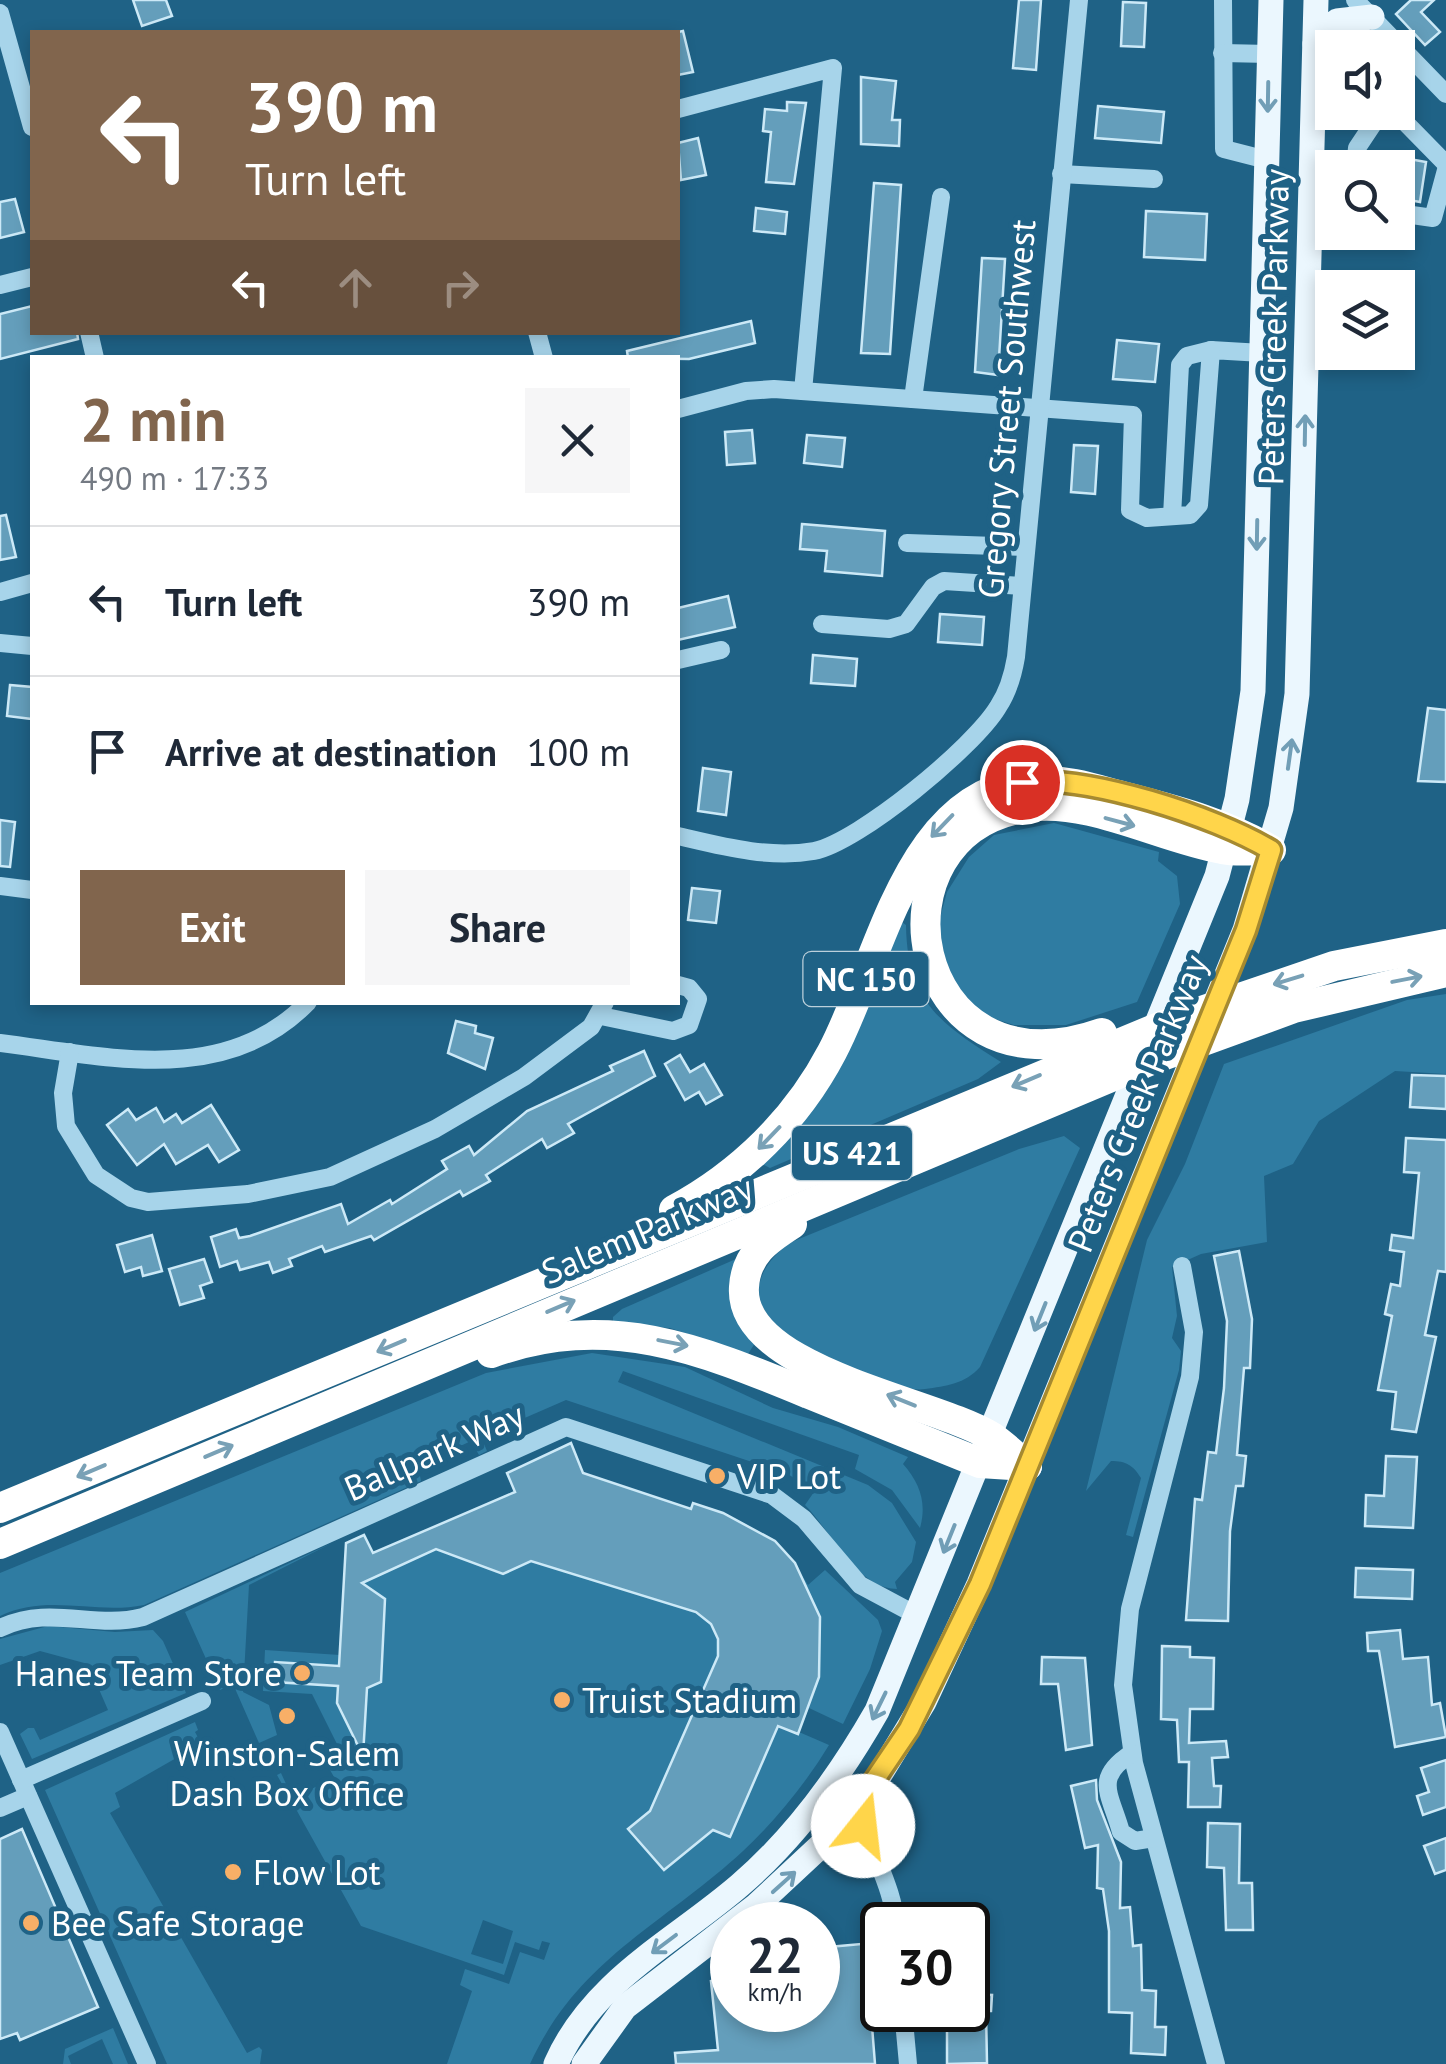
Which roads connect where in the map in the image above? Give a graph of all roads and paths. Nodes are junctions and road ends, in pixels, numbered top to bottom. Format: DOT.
graph roads {
  1 [pos="1078,0"];
  2 [pos="1223,0"];
  3 [pos="1271,0"];
  4 [pos="1316,0"];
  5 [pos="1363,9"];
  6 [pos="0,13"];
  7 [pos="1315,30"];
  8 [pos="1328,30"];
  9 [pos="1381,30"];
  10 [pos="1315,44"];
  11 [pos="1222,53"];
  12 [pos="1270,54"];
  13 [pos="1415,66"];
  14 [pos="1446,94"];
  15 [pos="680,108"];
  16 [pos="30,121"];
  17 [pos="1412,130"];
  18 [pos="1267,160"];
  19 [pos="1446,167"];
  20 [pos="1062,174"];
  21 [pos="1154,179"];
  22 [pos="941,197"];
  23 [pos="1415,216"];
  24 [pos="30,277"];
  25 [pos="0,285"];
  26 [pos="1210,350"];
  27 [pos="1262,353"];
  28 [pos="803,392"];
  29 [pos="913,399"];
  30 [pos="680,408"];
  31 [pos="1038,408"];
  32 [pos="1172,516"];
  33 [pos="906,543"];
  34 [pos="1026,547"];
  35 [pos="30,584"];
  36 [pos="1022,586"];
  37 [pos="0,592"];
  38 [pos="822,624"];
  39 [pos="0,642"];
  40 [pos="30,646"];
  41 [pos="720,650"];
  42 [pos="680,660"];
  43 [pos="680,836"];
  44 [pos="1228,838"];
  45 [pos="1271,850"];
  46 [pos="0,886"];
  47 [pos="30,890"];
  48 [pos="1446,944"];
  49 [pos="1446,972"];
  50 [pos="680,986"];
  51 [pos="304,1005"];
  52 [pos="603,1009"];
  53 [pos="1182,1018"];
  54 [pos="0,1043"];
  55 [pos="70,1052"];
  56 [pos="854,1184"];
  57 [pos="1182,1266"];
  58 [pos="524,1290"];
  59 [pos="374,1384"];
  60 [pos="986,1450"];
  61 [pos="1027,1466"];
  62 [pos="0,1508"];
  63 [pos="0,1544"];
  64 [pos="918,1616"];
  65 [pos="0,1628"];
  66 [pos="202,1702"];
  67 [pos="0,1732"];
  68 [pos="1132,1754"];
  69 [pos="25,1788"];
  70 [pos="861,1800"];
  71 [pos="0,1808"];
  72 [pos="1154,1838"];
  73 [pos="817,1851"];
  74 [pos="879,1865"];
  75 [pos="893,1902"];
  76 [pos="905,2032"];
  77 [pos="147,2064"];
  78 [pos="556,2064"];
  79 [pos="584,2064"];
  80 [pos="908,2064"];
  81 [pos="1216,2064"];
  1 -- 20 [label="street, Gregory Street Southwest"];
  2 -- 11 [label="street"];
  3 -- 12 [label="main road, Peters Creek Parkway"];
  4 -- 7 [label="main road, Peters Creek Parkway"];
  5 -- 8 [label="main road"];
  5 -- 9 [label="street"];
  6 -- 16 [label="street"];
  45 -- 10 [label="main road, Peters Creek Parkway, one-way"];
  11 -- 12 [label="street"];
  11 -- 18 [label="street"];
  12 -- 18 [label="main road, Peters Creek Parkway, one-way"];
  13 -- 14 [label="street"];
  15 -- 28 [label="street"];
  17 -- 19 [label="street"];
  18 -- 27 [label="main road, Peters Creek Parkway"];
  19 -- 23 [label="street"];
  20 -- 21 [label="street"];
  20 -- 31 [label="street, Gregory Street Southwest"];
  22 -- 29 [label="street"];
  24 -- 25 [label="street"];
  26 -- 27 [label="street"];
  26 -- 32 [label="street"];
  26 -- 32 [label="street"];
  27 -- 44 [label="main road, Peters Creek Parkway, one-way"];
  28 -- 29 [label="street"];
  28 -- 30 [label="street"];
  29 -- 31 [label="street"];
  31 -- 32 [label="street"];
  31 -- 34 [label="street, Gregory Street Southwest"];
  33 -- 34 [label="street"];
  34 -- 36 [label="street, Gregory Street Southwest"];
  35 -- 37 [label="street"];
  36 -- 38 [label="street"];
  36 -- 43 [label="street, Gregory Street Southwest"];
  39 -- 40 [label="street"];
  41 -- 42 [label="street"];
  44 -- 45 [label="highway"];
  53 -- 44 [label="highway, one-way"];
  44 -- 58 [label="highway, NC 150, one-way"];
  44 -- 60 [label="main road, Peters Creek Parkway, one-way"];
  45 -- 61 [label="main road, Peters Creek Parkway"];
  46 -- 47 [label="street"];
  48 -- 53 [label="highway, Salem Parkway / US 421, one-way"];
  56 -- 49 [label="highway, Salem Parkway / US 421, one-way"];
  50 -- 52 [label="street"];
  51 -- 55 [label="street"];
  52 -- 55 [label="street"];
  53 -- 58 [label="highway, Salem Parkway / US 421, one-way"];
  54 -- 55 [label="street"];
  59 -- 56 [label="highway, Salem Parkway / US 421, one-way"];
  60 -- 56 [label="highway, one-way"];
  57 -- 68 [label="street"];
  58 -- 62 [label="highway, Salem Parkway / US 421, one-way"];
  59 -- 60 [label="highway, one-way"];
  63 -- 59 [label="highway, Salem Parkway / US 421, one-way"];
  60 -- 61 [label="highway"];
  60 -- 64 [label="main road, Peters Creek Parkway, one-way"];
  61 -- 70 [label="main road, Peters Creek Parkway"];
  64 -- 65 [label="street, Ballpark Way"];
  64 -- 78 [label="main road, Peters Creek Parkway, one-way"];
  66 -- 69 [label="street"];
  67 -- 69 [label="street"];
  68 -- 72 [label="street"];
  68 -- 72 [label="street"];
  69 -- 71 [label="street"];
  69 -- 77 [label="street"];
  70 -- 73 [label="main road, Peters Creek Parkway"];
  70 -- 74 [label="street"];
  72 -- 81 [label="street"];
  73 -- 74 [label="street"];
  79 -- 73 [label="main road, Peters Creek Parkway, one-way"];
  74 -- 75 [label="street"];
  76 -- 80 [label="street"];
}
